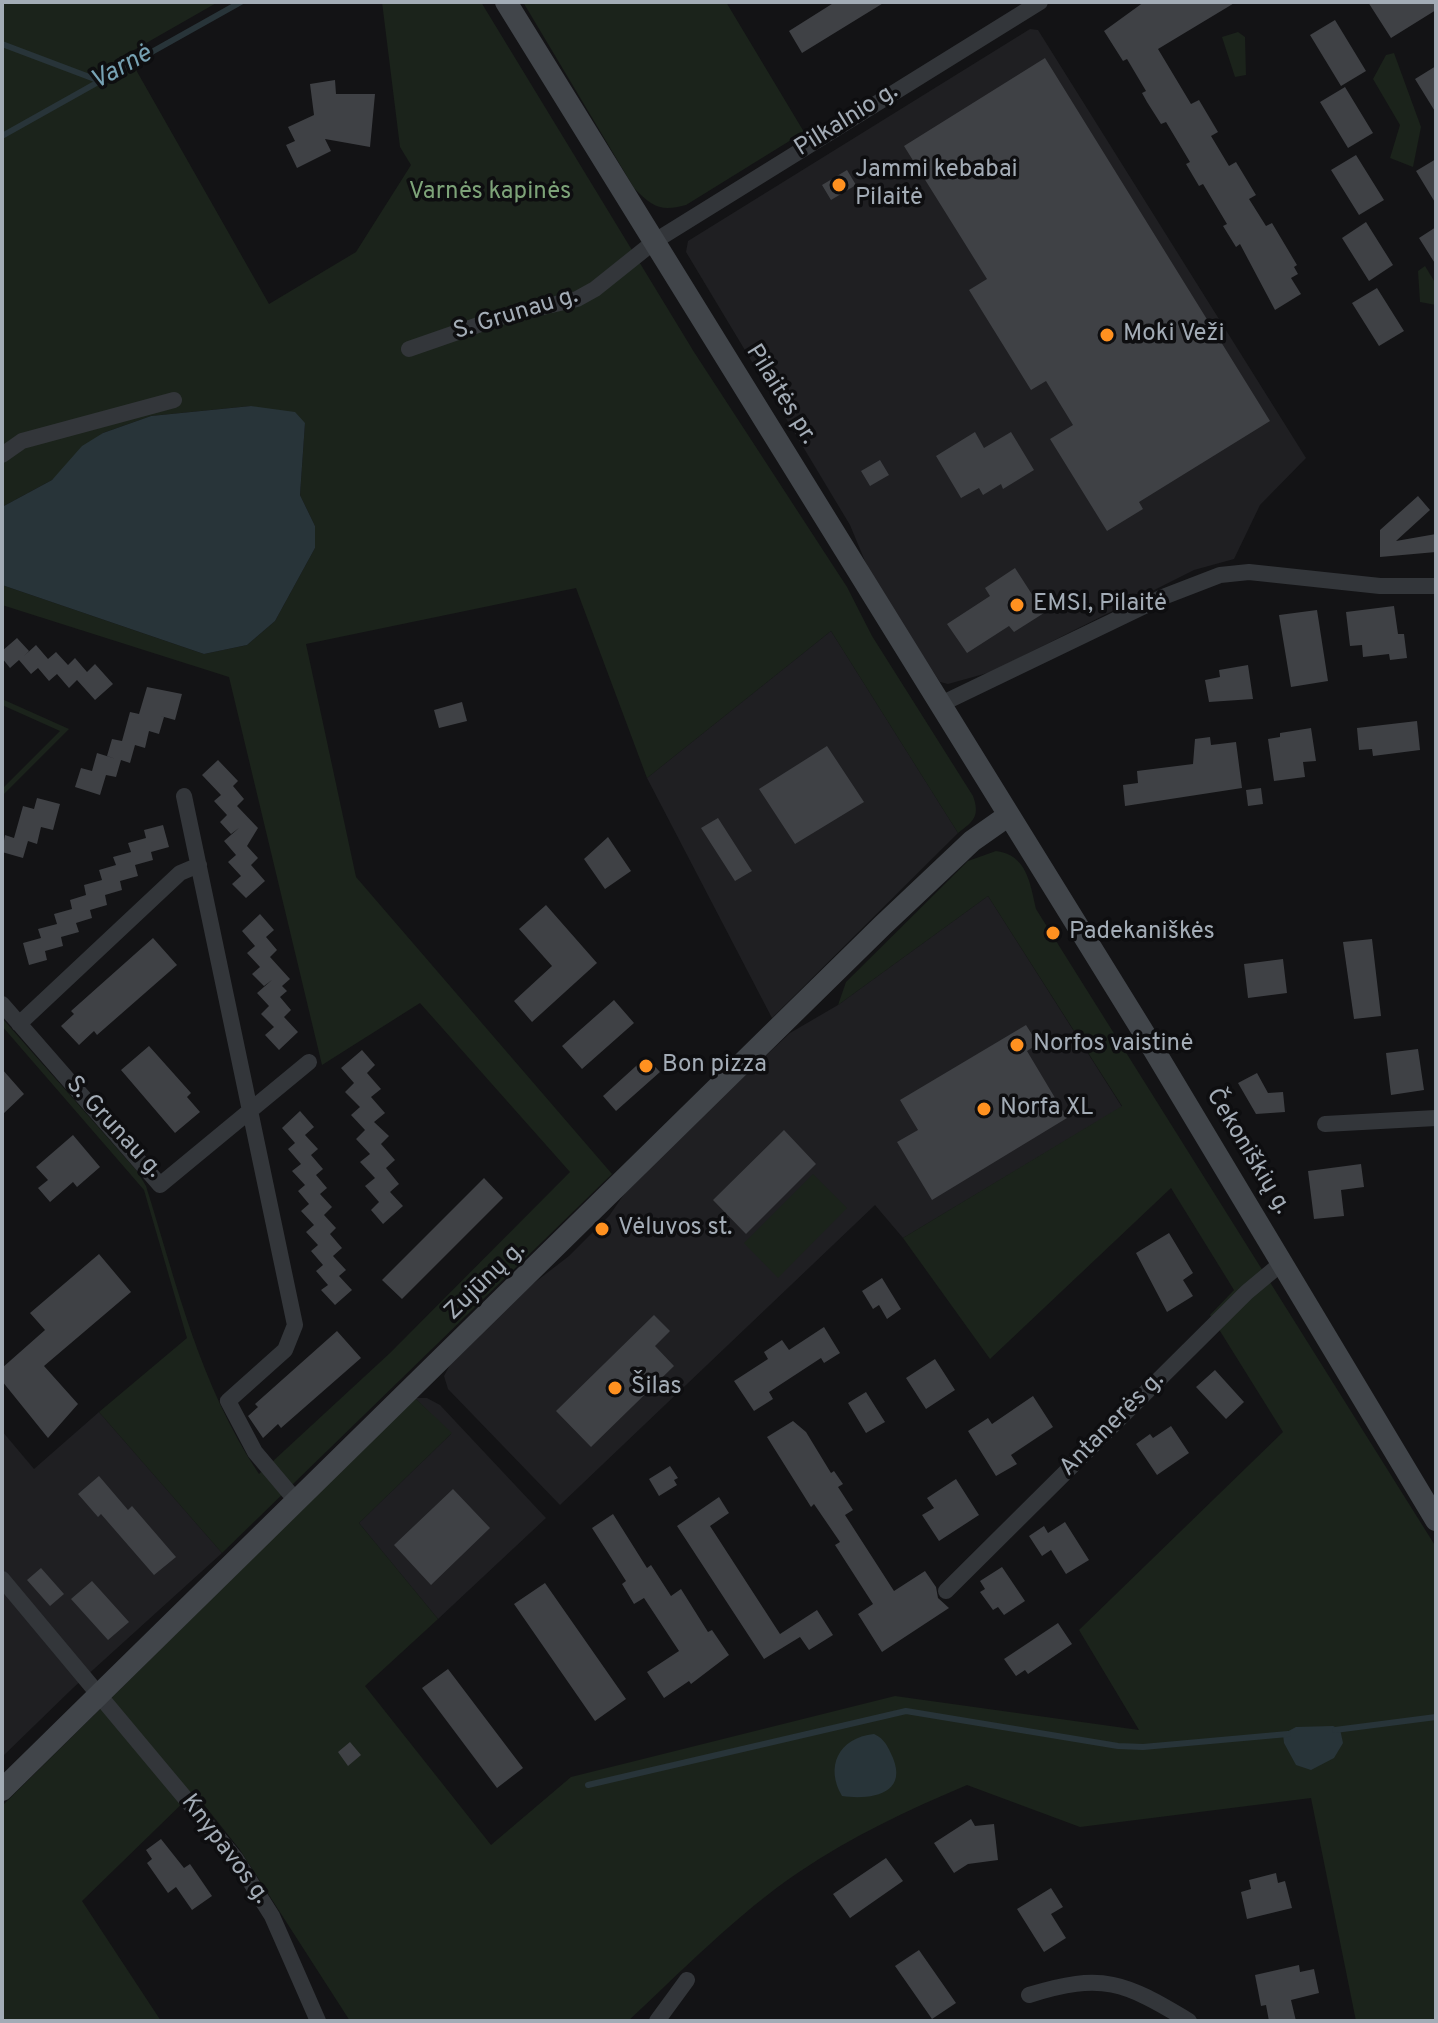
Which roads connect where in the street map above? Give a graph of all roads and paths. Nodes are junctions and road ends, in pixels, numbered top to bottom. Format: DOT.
graph roads {
  1 [pos="506,2"];
  2 [pos="1040,2"];
  3 [pos="655,241"];
  4 [pos="409,349"];
  5 [pos="174,400"];
  6 [pos="2,455"];
  7 [pos="1436,586"];
  8 [pos="941,704"];
  9 [pos="184,796"];
  10 [pos="1009,815"];
  11 [pos="199,865"];
  12 [pos="2,1004"];
  13 [pos="19,1024"];
  14 [pos="309,1062"];
  15 [pos="252,1109"];
  16 [pos="1436,1118"];
  17 [pos="1325,1124"];
  18 [pos="1283,1262"];
  19 [pos="298,1503"];
  20 [pos="1436,1520"];
  21 [pos="2,1579"];
  22 [pos="946,1591"];
  23 [pos="101,1696"];
  24 [pos="2,1790"];
  25 [pos="687,1980"];
  26 [pos="1029,1995"];
  27 [pos="318,2021"];
  28 [pos="657,2021"];
  29 [pos="1189,2021"];
  1 -- 3 [label="main road, Pilaitės pr."];
  2 -- 3 [label="street, Pilkalnio g."];
  3 -- 4 [label="street, S. Grunau g."];
  3 -- 8 [label="main road, Pilaitės pr."];
  5 -- 6 [label="street"];
  7 -- 8 [label="street"];
  8 -- 10 [label="main road, Pilaitės pr."];
  9 -- 11 [label="street"];
  10 -- 18 [label="main road, Čekoniškių g."];
  10 -- 19 [label="main road, Zujūnų g."];
  11 -- 13 [label="street"];
  11 -- 15 [label="street"];
  12 -- 13 [label="street, S. Grunau g."];
  13 -- 15 [label="street, S. Grunau g."];
  14 -- 15 [label="street, S. Grunau g."];
  15 -- 19 [label="street"];
  16 -- 17 [label="street"];
  18 -- 20 [label="main road, Čekoniškių g."];
  18 -- 22 [label="street, Antanerės g."];
  19 -- 23 [label="main road, Zujūnų g."];
  21 -- 23 [label="street, Knypavos g."];
  23 -- 24 [label="main road, Zujūnų g."];
  23 -- 27 [label="street, Knypavos g."];
  25 -- 28 [label="street"];
  26 -- 29 [label="street"];
}
